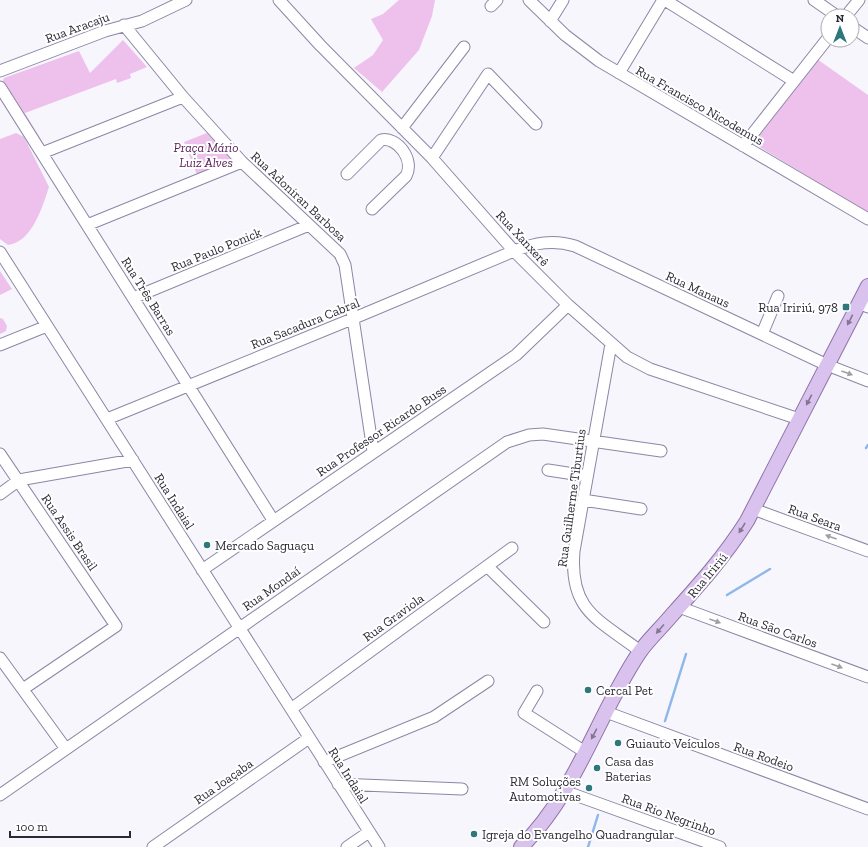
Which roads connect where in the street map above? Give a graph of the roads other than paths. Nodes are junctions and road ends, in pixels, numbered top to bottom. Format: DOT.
graph roads {
  1 [pos="186,0"];
  2 [pos="278,0"];
  3 [pos="529,0"];
  4 [pos="563,0"];
  5 [pos="664,0"];
  6 [pos="814,0"];
  7 [pos="859,0"];
  8 [pos="826,8"];
  9 [pos="852,8"];
  10 [pos="550,21"];
  11 [pos="124,25"];
  12 [pos="464,47"];
  13 [pos="820,48"];
  14 [pos="0,71"];
  15 [pos="619,74"];
  16 [pos="794,81"];
  17 [pos="0,87"];
  18 [pos="183,97"];
  19 [pos="536,124"];
  20 [pos="402,128"];
  21 [pos="416,143"];
  22 [pos="743,146"];
  23 [pos="42,153"];
  24 [pos="406,155"];
  25 [pos="432,158"];
  26 [pos="242,162"];
  27 [pos="347,174"];
  28 [pos="372,209"];
  29 [pos="868,219"];
  30 [pos="87,225"];
  31 [pos="309,225"];
  32 [pos="514,251"];
  33 [pos="0,252"];
  34 [pos="868,286"];
  35 [pos="778,296"];
  36 [pos="133,298"];
  37 [pos="568,305"];
  38 [pos="863,305"];
  39 [pos="352,319"];
  40 [pos="47,326"];
  41 [pos="762,334"];
  42 [pos="611,344"];
  43 [pos="0,345"];
  44 [pos="827,365"];
  45 [pos="868,381"];
  46 [pos="189,386"];
  47 [pos="107,419"];
  48 [pos="799,419"];
  49 [pos="593,441"];
  50 [pos="373,451"];
  51 [pos="661,451"];
  52 [pos="0,454"];
  53 [pos="133,460"];
  54 [pos="548,470"];
  55 [pos="587,476"];
  56 [pos="18,480"];
  57 [pos="0,494"];
  58 [pos="583,500"];
  59 [pos="641,509"];
  60 [pos="753,509"];
  61 [pos="274,520"];
  62 [pos="512,548"];
  63 [pos="868,551"];
  64 [pos="487,566"];
  65 [pos="202,570"];
  66 [pos="679,608"];
  67 [pos="544,622"];
  68 [pos="239,628"];
  69 [pos="640,652"];
  70 [pos="0,658"];
  71 [pos="868,677"];
  72 [pos="488,681"];
  73 [pos="23,689"];
  74 [pos="537,691"];
  75 [pos="291,709"];
  76 [pos="606,712"];
  77 [pos="309,738"];
  78 [pos="66,749"];
  79 [pos="585,752"];
  80 [pos="324,762"];
  81 [pos="338,784"];
  82 [pos="462,789"];
  83 [pos="564,791"];
  84 [pos="0,795"];
  85 [pos="868,809"];
  86 [pos="369,832"];
  87 [pos="153,847"];
  88 [pos="347,847"];
  89 [pos="379,847"];
  90 [pos="521,847"];
  91 [pos="720,847"];
  1 -- 11 [label="street, Rua Aracaju"];
  2 -- 20 [label="street, Rua Xanxerê"];
  3 -- 10 [label="street, Rua Francisco Nicodemus"];
  4 -- 10 [label="street"];
  5 -- 15 [label="street"];
  5 -- 16 [label="street"];
  6 -- 8 [label="street"];
  7 -- 9 [label="street"];
  10 -- 15 [label="street, Rua Francisco Nicodemus"];
  11 -- 14 [label="street, Rua Aracaju"];
  11 -- 18 [label="street, Rua Adoniran Barbosa"];
  12 -- 20 [label="street"];
  13 -- 16 [label="street"];
  15 -- 22 [label="street, Rua Francisco Nicodemus"];
  16 -- 22 [label="street"];
  17 -- 23 [label="street, Rua Três Barras"];
  18 -- 23 [label="street"];
  18 -- 26 [label="street, Rua Adoniran Barbosa"];
  19 -- 25 [label="street"];
  20 -- 21 [label="street, Rua Xanxerê"];
  21 -- 24 [label="street"];
  21 -- 25 [label="street, Rua Xanxerê"];
  22 -- 29 [label="street, Rua Francisco Nicodemus"];
  23 -- 30 [label="street, Rua Três Barras"];
  24 -- 27 [label="street"];
  24 -- 28 [label="street"];
  25 -- 32 [label="street, Rua Xanxerê"];
  26 -- 30 [label="street"];
  26 -- 31 [label="street, Rua Adoniran Barbosa"];
  30 -- 36 [label="street, Rua Três Barras"];
  31 -- 36 [label="street, Rua Paulo Ponick"];
  31 -- 39 [label="street, Rua Adoniran Barbosa"];
  32 -- 37 [label="street, Rua Xanxerê"];
  32 -- 39 [label="street, Rua Sacadura Cabral"];
  32 -- 41 [label="street, Rua Manaus"];
  33 -- 40 [label="street, Rua Indaial"];
  34 -- 38 [label="main road, Rua Iririú"];
  35 -- 41 [label="street"];
  36 -- 46 [label="street, Rua Três Barras"];
  37 -- 42 [label="street, Rua Xanxerê"];
  37 -- 50 [label="street, Rua Professor Ricardo Buss"];
  38 -- 44 [label="main road, Rua Iririú, one-way"];
  39 -- 46 [label="street, Rua Sacadura Cabral"];
  39 -- 50 [label="street, Rua Adoniran Barbosa"];
  40 -- 43 [label="street"];
  40 -- 47 [label="street, Rua Indaial"];
  41 -- 44 [label="street, Rua Manaus"];
  42 -- 48 [label="street, Rua Xanxerê"];
  42 -- 49 [label="street, Rua Guilherme Tiburtius"];
  44 -- 45 [label="street, Rua Manaus, one-way"];
  44 -- 48 [label="main road, Rua Iririú, one-way"];
  46 -- 47 [label="street, Rua Sacadura Cabral"];
  46 -- 61 [label="street, Rua Três Barras"];
  47 -- 53 [label="street, Rua Indaial"];
  48 -- 60 [label="main road, Rua Iririú"];
  49 -- 51 [label="street, Rua Mondaí"];
  49 -- 55 [label="street, Rua Guilherme Tiburtius"];
  49 -- 68 [label="street, Rua Mondaí"];
  50 -- 61 [label="street, Rua Professor Ricardo Buss"];
  52 -- 56 [label="street, Rua Assis Brasil"];
  53 -- 56 [label="street"];
  53 -- 65 [label="street, Rua Indaial"];
  54 -- 55 [label="street"];
  55 -- 58 [label="street, Rua Guilherme Tiburtius"];
  56 -- 57 [label="street"];
  56 -- 73 [label="street, Rua Assis Brasil"];
  58 -- 59 [label="street"];
  58 -- 69 [label="street, Rua Guilherme Tiburtius"];
  63 -- 60 [label="street, Rua Seara, one-way"];
  60 -- 66 [label="main road, Rua Iririú, one-way"];
  61 -- 65 [label="street, Rua Professor Ricardo Buss"];
  62 -- 64 [label="street, Rua Graviola"];
  64 -- 67 [label="street"];
  64 -- 75 [label="street, Rua Graviola"];
  65 -- 68 [label="street, Rua Indaial"];
  66 -- 69 [label="main road, Rua Iririú, one-way"];
  66 -- 71 [label="street, Rua São Carlos, one-way"];
  68 -- 75 [label="street, Rua Indaial"];
  68 -- 78 [label="street, Rua Mondaí"];
  69 -- 76 [label="main road, Rua Iririú"];
  70 -- 73 [label="street"];
  72 -- 80 [label="street"];
  73 -- 78 [label="street"];
  74 -- 79 [label="street"];
  75 -- 77 [label="street, Rua Indaial"];
  76 -- 79 [label="main road, Rua Iririú, one-way"];
  76 -- 85 [label="street, Rua Rodeio"];
  77 -- 80 [label="street, Rua Indaial"];
  77 -- 87 [label="street, Rua Joaçaba"];
  78 -- 84 [label="street, Rua Mondaí"];
  79 -- 83 [label="main road, Rua Iririú"];
  80 -- 81 [label="street, Rua Indaial"];
  81 -- 82 [label="street"];
  81 -- 86 [label="street, Rua Indaial"];
  83 -- 90 [label="main road, Rua Iririú"];
  83 -- 91 [label="street, Rua Rio Negrinho"];
  86 -- 88 [label="street"];
  86 -- 89 [label="street, Rua Indaial"];
}
